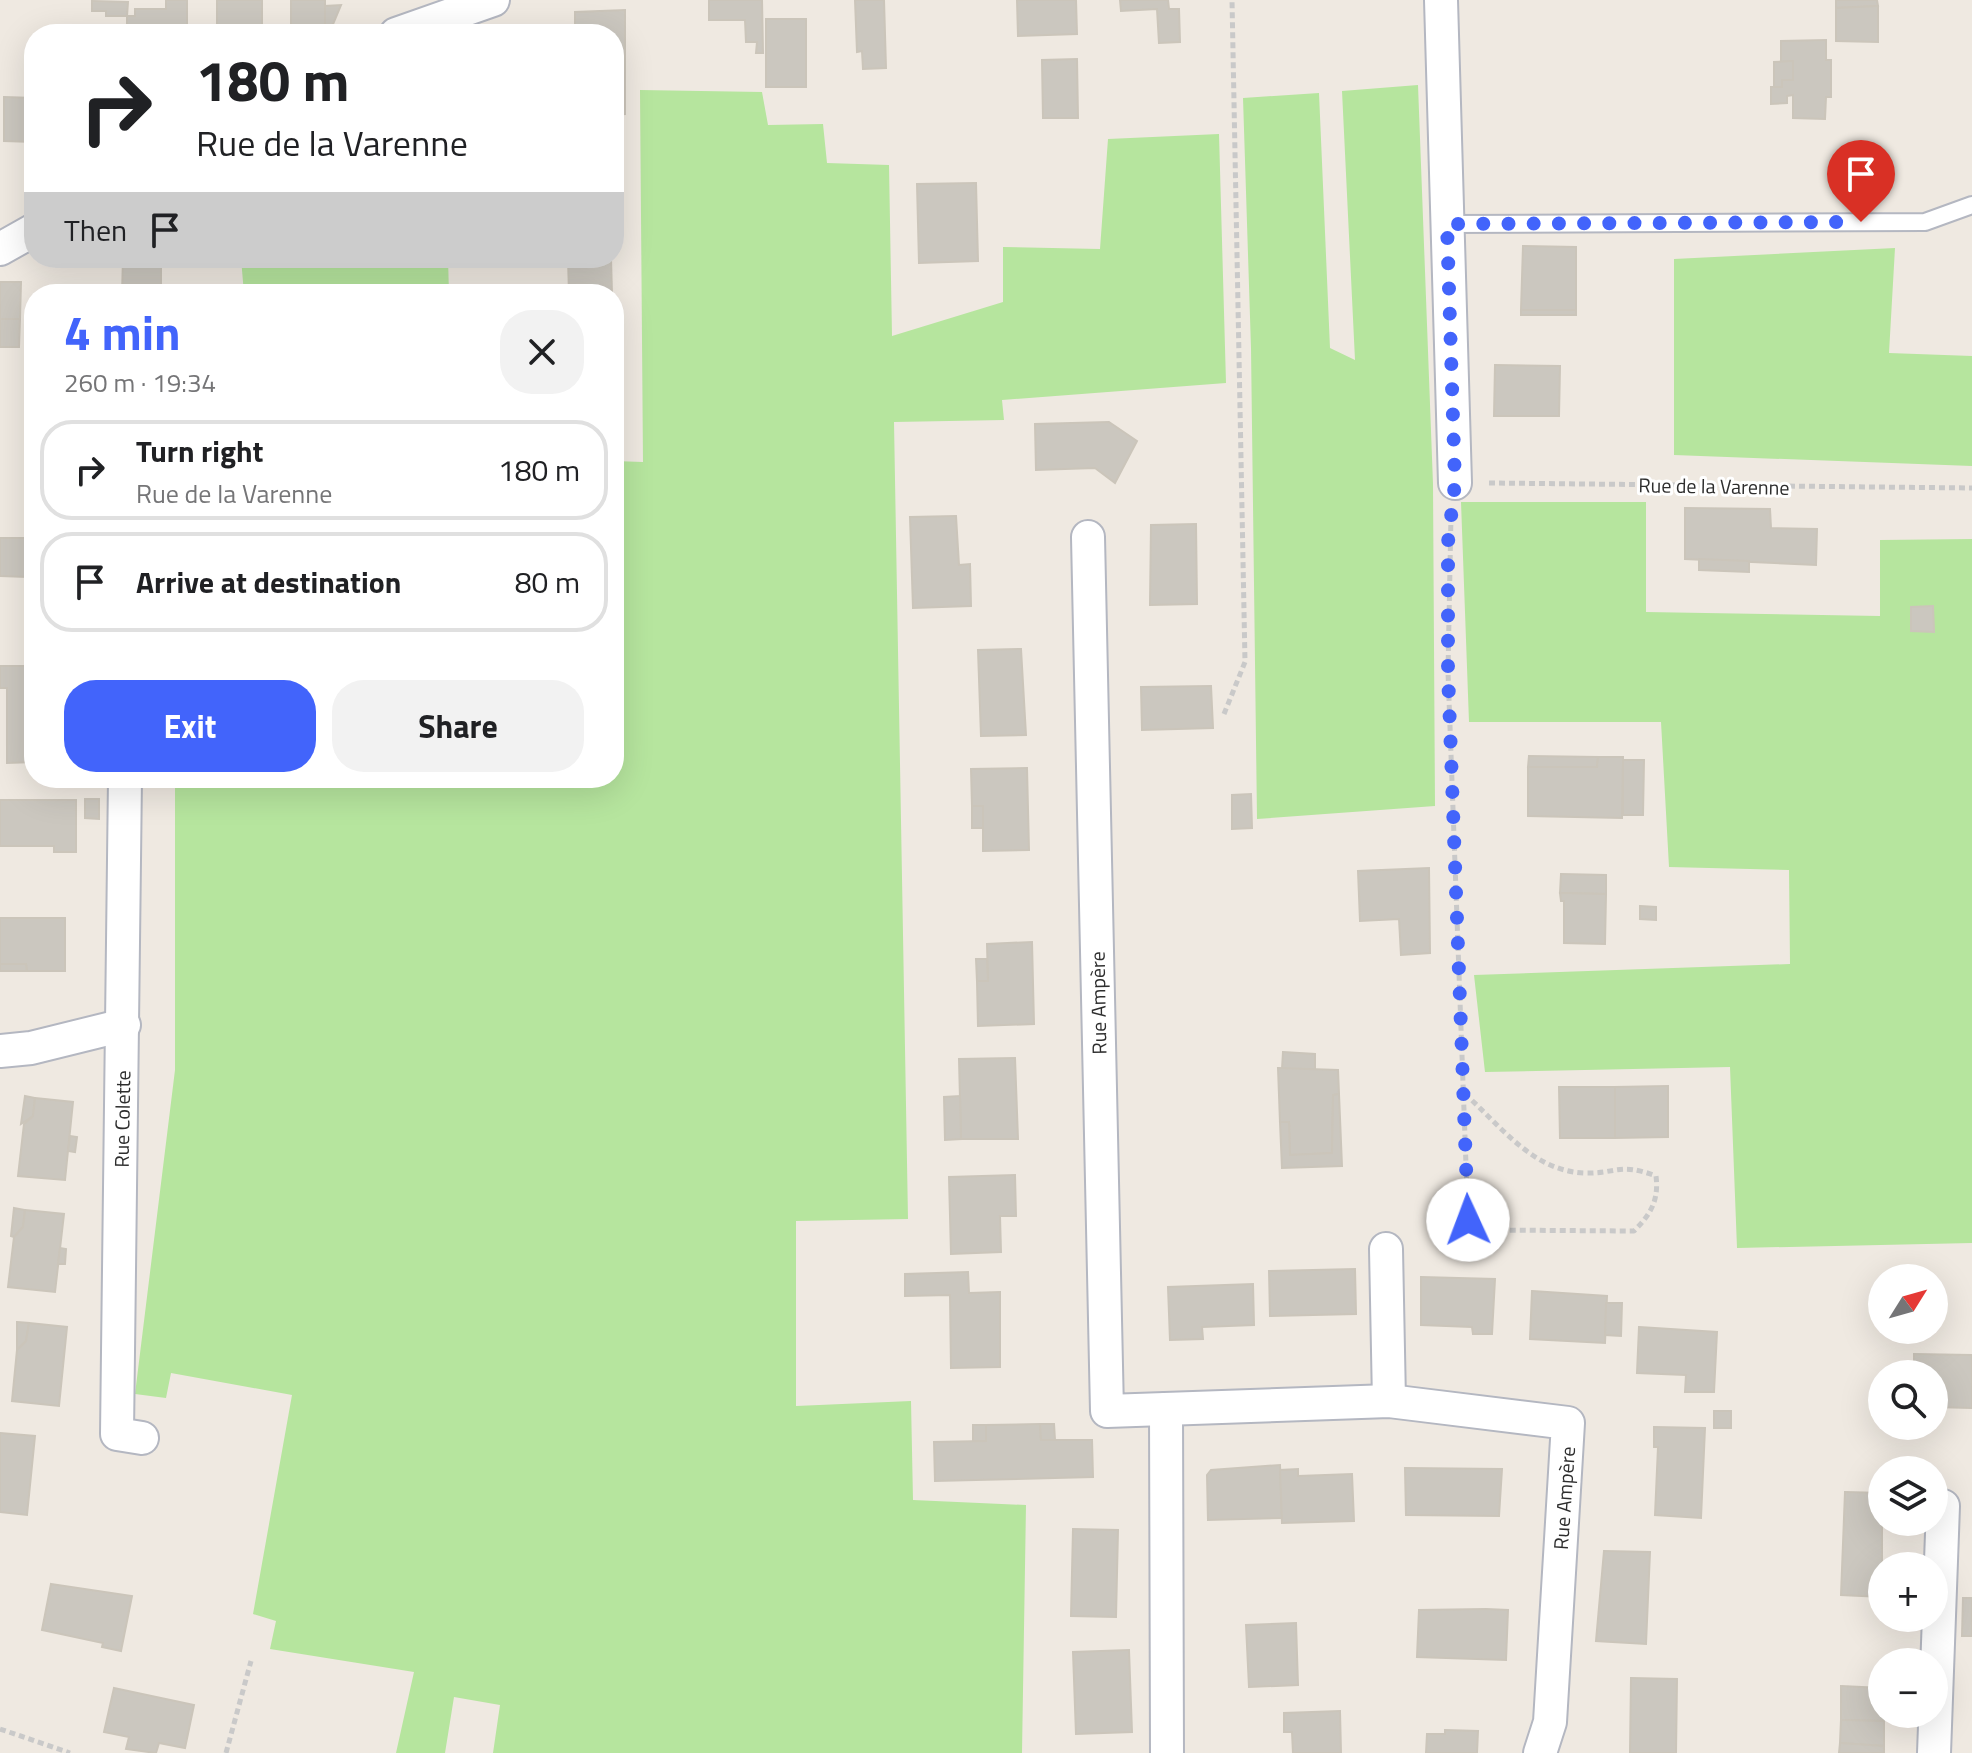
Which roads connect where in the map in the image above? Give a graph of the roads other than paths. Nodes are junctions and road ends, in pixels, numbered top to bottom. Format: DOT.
graph roads {
  1 [pos="493,0"];
  2 [pos="1441,0"];
  3 [pos="425,24"];
  4 [pos="1972,205"];
  5 [pos="1447,224"];
  6 [pos="24,236"];
  7 [pos="0,249"];
  8 [pos="1455,483"];
  9 [pos="1088,537"];
  10 [pos="125,788"];
  11 [pos="124,1025"];
  12 [pos="0,1051"];
  13 [pos="1386,1249"];
  14 [pos="1389,1401"];
  15 [pos="1166,1409"];
  16 [pos="142,1438"];
  17 [pos="1942,1536"];
  18 [pos="1167,1753"];
  19 [pos="1540,1753"];
  20 [pos="1934,1753"];
  1 -- 3 [label="street"];
  2 -- 5 [label="street"];
  4 -- 5 [label="lane"];
  5 -- 8 [label="street"];
  6 -- 7 [label="street"];
  9 -- 15 [label="street, Rue Ampère"];
  10 -- 11 [label="street, Rue Colette"];
  11 -- 12 [label="street"];
  11 -- 16 [label="street, Rue Colette"];
  13 -- 14 [label="street"];
  14 -- 15 [label="street, Rue Ampère"];
  14 -- 19 [label="street, Rue Ampère"];
  15 -- 18 [label="street"];
  17 -- 20 [label="street"];
}
